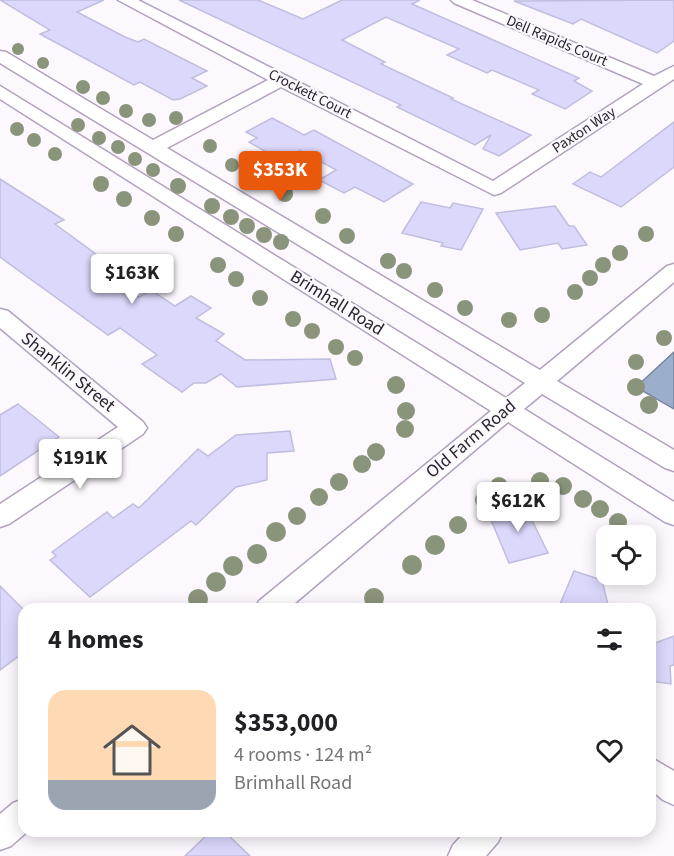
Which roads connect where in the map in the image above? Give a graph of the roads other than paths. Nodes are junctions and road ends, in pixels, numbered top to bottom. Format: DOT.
graph roads {
  1 [pos="126,0"];
  2 [pos="459,0"];
  3 [pos="0,56"];
  4 [pos="674,71"];
  5 [pos="0,75"];
  6 [pos="281,80"];
  7 [pos="655,83"];
  8 [pos="0,92"];
  9 [pos="91,111"];
  10 [pos="153,148"];
  11 [pos="494,189"];
  12 [pos="674,271"];
  13 [pos="0,316"];
  14 [pos="541,380"];
  15 [pos="505,410"];
  16 [pos="674,462"];
  17 [pos="674,514"];
  18 [pos="0,517"];
  19 [pos="275,603"];
  20 [pos="656,776"];
  21 [pos="674,790"];
  22 [pos="18,819"];
  23 [pos="0,834"];
  24 [pos="481,837"];
  25 [pos="464,856"];
  1 -- 6 [label="street, Crockett Court"];
  2 -- 7 [label="street, Dell Rapids Court"];
  3 -- 9 [label="street, Brimhall Road"];
  4 -- 7 [label="street, Paxton Way"];
  5 -- 9 [label="street"];
  6 -- 10 [label="street"];
  6 -- 11 [label="street, Crockett Court"];
  7 -- 11 [label="street, Paxton Way"];
  8 -- 15 [label="street, Brimhall Road"];
  9 -- 10 [label="street, Brimhall Road"];
  10 -- 14 [label="street, Brimhall Road"];
  12 -- 14 [label="street, Old Farm Road"];
  13 -- 18 [label="street, Shanklin Street"];
  14 -- 15 [label="street, Old Farm Road"];
  14 -- 16 [label="street, Brimhall Road"];
  15 -- 17 [label="street, Brimhall Road"];
  15 -- 19 [label="street, Old Farm Road"];
  20 -- 21 [label="street"];
  22 -- 23 [label="street"];
  24 -- 25 [label="street"];
}
